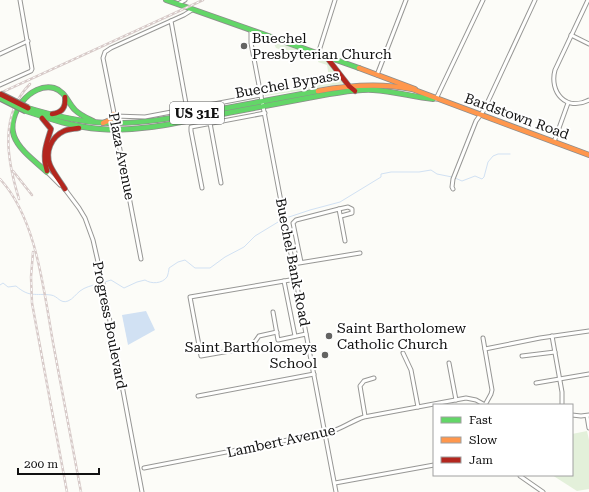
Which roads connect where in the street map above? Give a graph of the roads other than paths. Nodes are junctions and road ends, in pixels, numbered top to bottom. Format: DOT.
graph roads {
  1 [pos="20,0"];
  2 [pos="166,0"];
  3 [pos="185,0"];
  4 [pos="334,0"];
  5 [pos="406,0"];
  6 [pos="483,0"];
  7 [pos="535,0"];
  8 [pos="588,0"];
  9 [pos="178,4"];
  10 [pos="192,10"];
  11 [pos="171,21"];
  12 [pos="251,31"];
  13 [pos="571,35"];
  14 [pos="28,41"];
  15 [pos="589,44"];
  16 [pos="0,54"];
  17 [pos="318,54"];
  18 [pos="327,58"];
  19 [pos="377,75"];
  20 [pos="0,85"];
  21 [pos="349,86"];
  22 [pos="374,88"];
  23 [pos="335,90"];
  24 [pos="416,90"];
  25 [pos="355,91"];
  26 [pos="0,94"];
  27 [pos="261,95"];
  28 [pos="423,95"];
  29 [pos="65,96"];
  30 [pos="0,98"];
  31 [pos="436,99"];
  32 [pos="589,100"];
  33 [pos="568,103"];
  34 [pos="263,104"];
  35 [pos="27,109"];
  36 [pos="187,109"];
  37 [pos="265,113"];
  38 [pos="42,115"];
  39 [pos="114,115"];
  40 [pos="480,115"];
  41 [pos="99,123"];
  42 [pos="210,123"];
  43 [pos="116,127"];
  44 [pos="87,128"];
  45 [pos="554,142"];
  46 [pos="589,155"];
  47 [pos="47,172"];
  48 [pos="221,183"];
  49 [pos="202,188"];
  50 [pos="65,189"];
  51 [pos="453,189"];
  52 [pos="339,209"];
  53 [pos="341,216"];
  54 [pos="345,241"];
  55 [pos="360,253"];
  56 [pos="141,259"];
  57 [pos="301,262"];
  58 [pos="293,264"];
  59 [pos="296,279"];
  60 [pos="284,281"];
  61 [pos="273,312"];
  62 [pos="589,331"];
  63 [pos="277,332"];
  64 [pos="306,334"];
  65 [pos="295,336"];
  66 [pos="552,336"];
  67 [pos="483,338"];
  68 [pos="485,348"];
  69 [pos="555,352"];
  70 [pos="403,353"];
  71 [pos="522,356"];
  72 [pos="449,363"];
  73 [pos="314,374"];
  74 [pos="589,374"];
  75 [pos="374,378"];
  76 [pos="560,378"];
  77 [pos="536,383"];
  78 [pos="198,396"];
  79 [pos="456,400"];
  80 [pos="433,404"];
  81 [pos="434,404"];
  82 [pos="483,404"];
  83 [pos="486,404"];
  84 [pos="562,404"];
  85 [pos="418,407"];
  86 [pos="573,415"];
  87 [pos="365,416"];
  88 [pos="588,416"];
  89 [pos="589,428"];
  90 [pos="325,433"];
  91 [pos="433,465"];
  92 [pos="144,468"];
  93 [pos="521,476"];
  94 [pos="334,483"];
  95 [pos="142,492"];
  96 [pos="336,492"];
  97 [pos="543,492"];
  1 -- 14 [label="street"];
  2 -- 9 [label="main road, Bardstown Road"];
  3 -- 9 [label="street"];
  4 -- 17 [label="street"];
  5 -- 19 [label="street"];
  6 -- 31 [label="street"];
  7 -- 40 [label="street"];
  8 -- 13 [label="street"];
  9 -- 10 [label="main road, Bardstown Road"];
  10 -- 11 [label="street"];
  10 -- 12 [label="main road, Bardstown Road"];
  11 -- 36 [label="street"];
  11 -- 39 [label="street, Plaza Avenue"];
  12 -- 17 [label="main road, Bardstown Road"];
  12 -- 27 [label="street, Buechel Bank Road"];
  13 -- 15 [label="street"];
  13 -- 33 [label="street"];
  14 -- 16 [label="street"];
  14 -- 20 [label="street"];
  17 -- 18 [label="main road, Bardstown Road"];
  18 -- 19 [label="main road, Bardstown Road"];
  18 -- 21 [label="main road, Bardstown Road"];
  19 -- 22 [label="main road"];
  19 -- 24 [label="main road, Bardstown Road"];
  21 -- 22 [label="main road, Buechel Bypass / US 31E"];
  21 -- 23 [label="main road, Buechel Bypass / US 31E"];
  21 -- 25 [label="main road, Bardstown Road"];
  22 -- 24 [label="main road, Buechel Bypass / US 31E"];
  22 -- 25 [label="main road, Buechel Bypass / US 31E"];
  22 -- 28 [label="main road, Bardstown Road / US 31E"];
  23 -- 25 [label="main road, Buechel Bypass / US 31E"];
  23 -- 34 [label="main road, Buechel Bypass / US 31E"];
  23 -- 34 [label="main road, Buechel Bypass / US 31E"];
  24 -- 28 [label="main road, Bardstown Road / US 31E"];
  26 -- 35 [label="main road, Buechel Bypass / US 31E, bridge"];
  27 -- 34 [label="street, Buechel Bank Road"];
  27 -- 36 [label="street"];
  28 -- 31 [label="main road, Bardstown Road / US 31E"];
  29 -- 38 [label="main road"];
  29 -- 41 [label="main road"];
  29 -- 47 [label="main road"];
  30 -- 35 [label="main road, Buechel Bypass / US 31E, bridge"];
  31 -- 40 [label="main road, Bardstown Road / US 31E"];
  32 -- 33 [label="street"];
  33 -- 45 [label="street"];
  34 -- 37 [label="street, Buechel Bank Road"];
  34 -- 43 [label="main road, Buechel Bypass / US 31E"];
  35 -- 38 [label="main road, Buechel Bypass / US 31E"];
  36 -- 39 [label="street"];
  37 -- 42 [label="street"];
  37 -- 58 [label="street, Buechel Bank Road"];
  38 -- 41 [label="main road, Buechel Bypass / US 31E"];
  38 -- 44 [label="main road, Buechel Bypass / US 31E"];
  38 -- 47 [label="main road"];
  39 -- 41 [label="main road"];
  39 -- 43 [label="street, Plaza Avenue"];
  40 -- 45 [label="main road, Bardstown Road / US 31E"];
  40 -- 51 [label="street"];
  41 -- 43 [label="main road, Buechel Bypass / US 31E"];
  42 -- 48 [label="street"];
  42 -- 49 [label="street"];
  43 -- 44 [label="main road, Buechel Bypass / US 31E"];
  43 -- 56 [label="street, Plaza Avenue"];
  44 -- 50 [label="main road"];
  45 -- 46 [label="main road, Bardstown Road / US 31E"];
  47 -- 50 [label="street, Progress Boulevard"];
  50 -- 95 [label="street, Progress Boulevard"];
  52 -- 53 [label="street"];
  52 -- 53 [label="street"];
  52 -- 57 [label="street"];
  53 -- 54 [label="street"];
  55 -- 57 [label="street"];
  57 -- 58 [label="street"];
  58 -- 59 [label="street, Buechel Bank Road"];
  59 -- 60 [label="street"];
  59 -- 64 [label="street, Buechel Bank Road"];
  60 -- 63 [label="street"];
  60 -- 65 [label="street"];
  61 -- 63 [label="street"];
  62 -- 66 [label="street"];
  63 -- 65 [label="street"];
  64 -- 65 [label="street"];
  64 -- 73 [label="street, Buechel Bank Road"];
  66 -- 68 [label="street"];
  66 -- 69 [label="street"];
  67 -- 68 [label="street"];
  68 -- 83 [label="street"];
  69 -- 71 [label="street"];
  69 -- 76 [label="street"];
  70 -- 85 [label="street"];
  72 -- 79 [label="street"];
  73 -- 78 [label="street"];
  73 -- 90 [label="street, Buechel Bank Road"];
  74 -- 76 [label="street"];
  75 -- 87 [label="street"];
  76 -- 77 [label="street"];
  76 -- 84 [label="street"];
  79 -- 81 [label="street, Lambert Avenue"];
  79 -- 82 [label="street, Lambert Avenue"];
  80 -- 85 [label="street, Lambert Avenue"];
  85 -- 87 [label="street, Lambert Avenue"];
  86 -- 88 [label="street"];
  87 -- 90 [label="street, Lambert Avenue"];
  88 -- 89 [label="street"];
  90 -- 92 [label="street, Lambert Avenue"];
  90 -- 94 [label="street, Buechel Bank Road"];
  91 -- 94 [label="street"];
  93 -- 97 [label="street"];
  94 -- 96 [label="street, Buechel Bank Road"];
}
